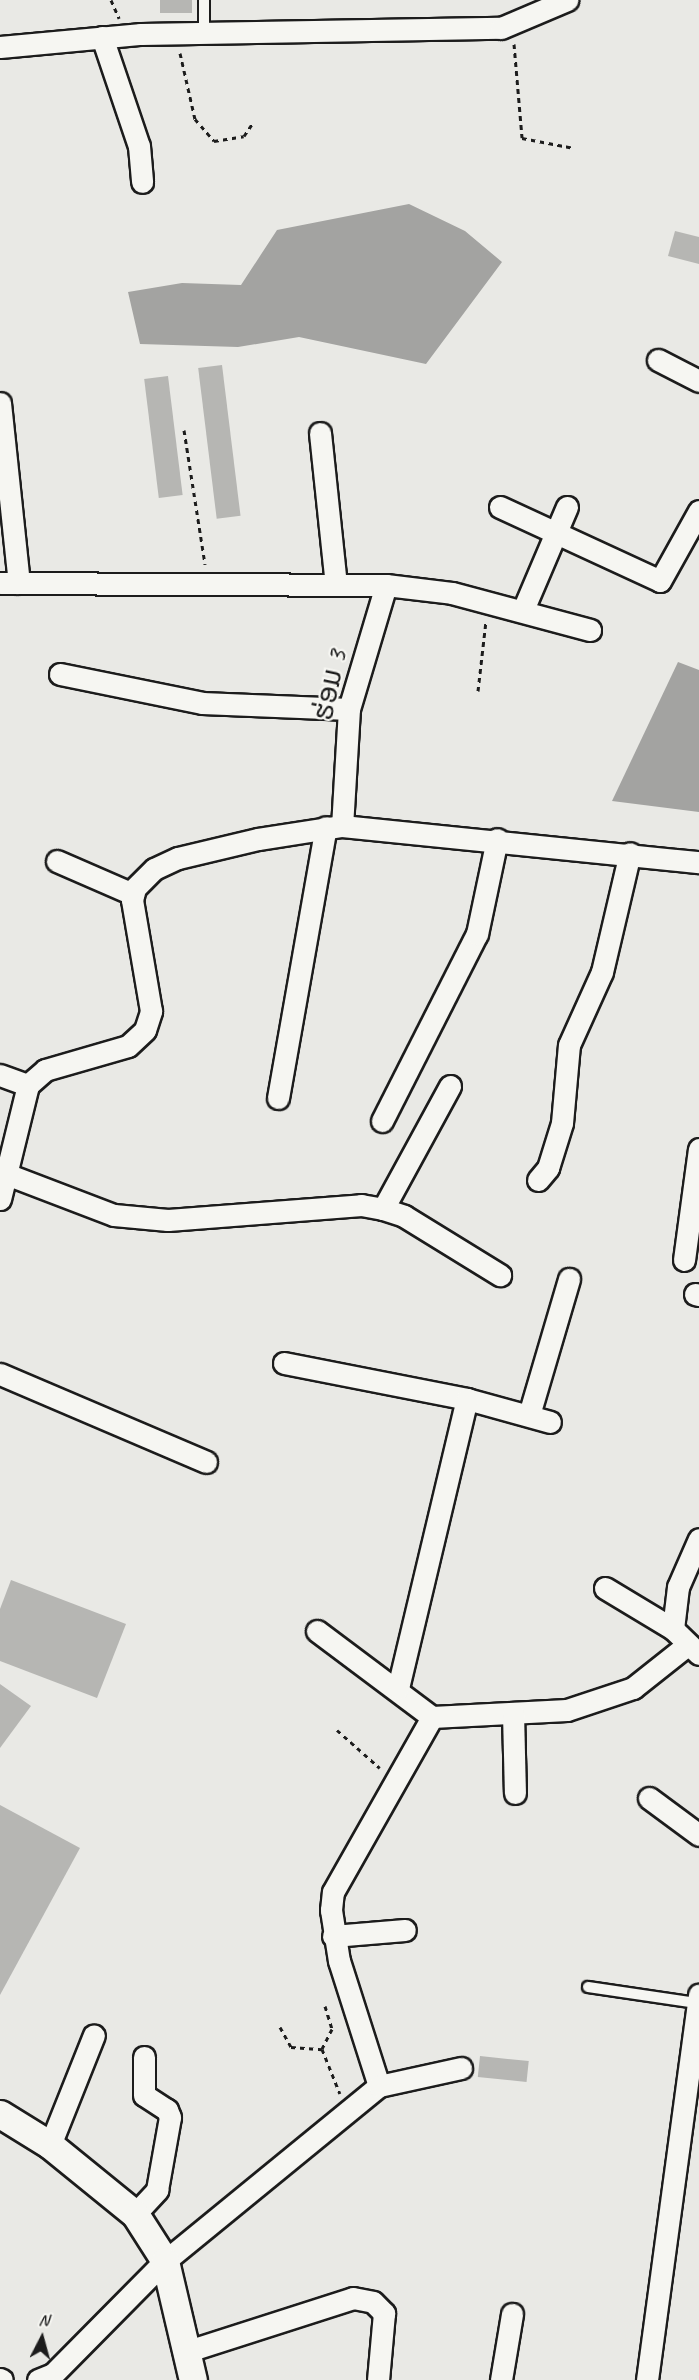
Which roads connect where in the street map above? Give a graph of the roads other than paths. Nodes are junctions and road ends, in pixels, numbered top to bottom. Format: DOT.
graph roads {
  1 [pos="204,0"];
  2 [pos="567,0"];
  3 [pos="204,34"];
  4 [pos="102,37"];
  5 [pos="0,47"];
  6 [pos="142,182"];
  7 [pos="658,360"];
  8 [pos="699,381"];
  9 [pos="0,403"];
  10 [pos="320,433"];
  11 [pos="500,507"];
  12 [pos="567,507"];
  13 [pos="699,511"];
  14 [pos="557,535"];
  15 [pos="10,583"];
  16 [pos="336,584"];
  17 [pos="386,585"];
  18 [pos="523,610"];
  19 [pos="590,630"];
  20 [pos="60,674"];
  21 [pos="350,709"];
  22 [pos="334,826"];
  23 [pos="497,839"];
  24 [pos="630,853"];
  25 [pos="57,861"];
  26 [pos="699,862"];
  27 [pos="134,894"];
  28 [pos="0,1075"];
  29 [pos="28,1085"];
  30 [pos="450,1086"];
  31 [pos="278,1098"];
  32 [pos="382,1122"];
  33 [pos="699,1149"];
  34 [pos="9,1175"];
  35 [pos="538,1180"];
  36 [pos="0,1199"];
  37 [pos="383,1209"];
  38 [pos="684,1260"];
  39 [pos="500,1275"];
  40 [pos="569,1279"];
  41 [pos="284,1363"];
  42 [pos="0,1374"];
  43 [pos="467,1399"];
  44 [pos="529,1415"];
  45 [pos="550,1422"];
  46 [pos="206,1462"];
  47 [pos="699,1539"];
  48 [pos="605,1588"];
  49 [pos="673,1629"];
  50 [pos="316,1631"];
  51 [pos="693,1650"];
  52 [pos="398,1688"];
  53 [pos="513,1713"];
  54 [pos="432,1717"];
  55 [pos="515,1793"];
  56 [pos="649,1798"];
  57 [pos="699,1835"];
  58 [pos="405,1930"];
  59 [pos="333,1936"];
  60 [pos="588,1987"];
  61 [pos="698,1998"];
  62 [pos="94,2035"];
  63 [pos="144,2057"];
  64 [pos="461,2068"];
  65 [pos="379,2086"];
  66 [pos="0,2114"];
  67 [pos="50,2145"];
  68 [pos="135,2214"];
  69 [pos="165,2262"];
  70 [pos="512,2314"];
  71 [pos="185,2352"];
  72 [pos="38,2380"];
  73 [pos="193,2380"];
  74 [pos="378,2380"];
  75 [pos="501,2380"];
  76 [pos="648,2380"];
  1 -- 3 [label="lane"];
  2 -- 3 [label="street"];
  3 -- 4 [label="street"];
  4 -- 5 [label="street"];
  4 -- 6 [label="street"];
  7 -- 8 [label="street"];
  9 -- 15 [label="street"];
  10 -- 16 [label="street"];
  11 -- 14 [label="street"];
  12 -- 14 [label="street"];
  13 -- 14 [label="street"];
  14 -- 18 [label="street"];
  15 -- 16 [label="street"];
  16 -- 17 [label="street"];
  17 -- 18 [label="street"];
  17 -- 21 [label="street, ຮ່ອມ 3"];
  18 -- 19 [label="street"];
  20 -- 21 [label="street"];
  21 -- 22 [label="street, ຮ່ອມ 3"];
  22 -- 23 [label="street"];
  22 -- 27 [label="street"];
  22 -- 31 [label="street, ຮ່ອມ 3"];
  23 -- 24 [label="street"];
  23 -- 32 [label="street"];
  24 -- 26 [label="street"];
  24 -- 35 [label="street"];
  25 -- 27 [label="street"];
  27 -- 29 [label="street"];
  28 -- 29 [label="street"];
  29 -- 34 [label="street"];
  30 -- 37 [label="street"];
  33 -- 38 [label="street"];
  34 -- 36 [label="street"];
  34 -- 37 [label="street"];
  37 -- 39 [label="street"];
  40 -- 44 [label="street"];
  41 -- 43 [label="street"];
  42 -- 46 [label="street"];
  43 -- 44 [label="street"];
  43 -- 52 [label="street"];
  44 -- 45 [label="street"];
  47 -- 49 [label="street"];
  48 -- 49 [label="street"];
  49 -- 51 [label="street"];
  50 -- 52 [label="street"];
  51 -- 53 [label="street"];
  52 -- 54 [label="street"];
  53 -- 54 [label="street"];
  53 -- 55 [label="street"];
  54 -- 59 [label="street"];
  56 -- 57 [label="street"];
  58 -- 59 [label="street"];
  59 -- 65 [label="street"];
  60 -- 61 [label="lane"];
  61 -- 76 [label="street"];
  62 -- 67 [label="street"];
  63 -- 68 [label="street"];
  64 -- 65 [label="street"];
  65 -- 69 [label="street"];
  66 -- 67 [label="street"];
  67 -- 68 [label="street"];
  68 -- 69 [label="street"];
  69 -- 71 [label="street"];
  69 -- 72 [label="street"];
  70 -- 75 [label="street"];
  71 -- 73 [label="street"];
  71 -- 74 [label="street"];
}
